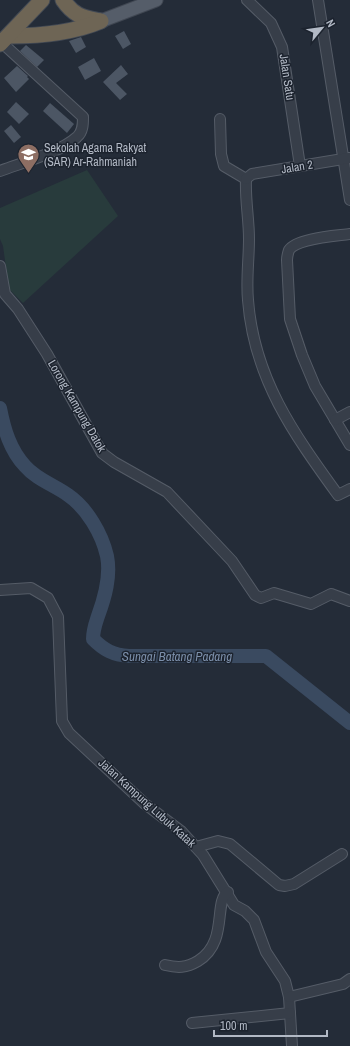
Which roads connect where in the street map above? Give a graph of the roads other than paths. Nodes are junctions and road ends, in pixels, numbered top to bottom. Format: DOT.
graph roads {
  1 [pos="28,0"];
  2 [pos="42,0"];
  3 [pos="63,0"];
  4 [pos="156,0"];
  5 [pos="247,0"];
  6 [pos="318,0"];
  7 [pos="101,21"];
  8 [pos="2,38"];
  9 [pos="220,119"];
  10 [pos="347,159"];
  11 [pos="300,166"];
  12 [pos="0,171"];
  13 [pos="246,179"];
  14 [pos="350,200"];
  15 [pos="350,234"];
  16 [pos="0,266"];
  17 [pos="350,412"];
  18 [pos="335,420"];
  19 [pos="350,445"];
  20 [pos="350,489"];
  21 [pos="0,590"];
  22 [pos="350,601"];
  23 [pos="196,847"];
  24 [pos="342,854"];
  25 [pos="228,892"];
  26 [pos="165,965"];
  27 [pos="350,979"];
  28 [pos="289,997"];
  29 [pos="290,1013"];
  30 [pos="192,1023"];
  31 [pos="292,1046"];
  1 -- 8 [label="highway"];
  2 -- 8 [label="highway"];
  3 -- 7 [label="highway"];
  4 -- 7 [label="main road"];
  5 -- 11 [label="street, Jalan Satu"];
  6 -- 10 [label="street"];
  7 -- 8 [label="highway"];
  8 -- 12 [label="street"];
  9 -- 13 [label="street"];
  10 -- 11 [label="street, Jalan 2"];
  10 -- 14 [label="street"];
  11 -- 13 [label="street, Jalan 2"];
  13 -- 20 [label="street"];
  15 -- 18 [label="street"];
  16 -- 22 [label="street, Lorong Kampung Datok"];
  17 -- 18 [label="street"];
  18 -- 19 [label="street"];
  21 -- 23 [label="street, Jalan Kampung Lubuk Katak"];
  23 -- 24 [label="street"];
  23 -- 25 [label="street, Jalan Kampung Lubuk Katak"];
  25 -- 26 [label="street"];
  25 -- 28 [label="street, Jalan Kampung Lubuk Katak"];
  27 -- 28 [label="street"];
  28 -- 29 [label="street, Jalan Kampung Lubuk Katak"];
  29 -- 30 [label="street"];
  29 -- 31 [label="street, Jalan Kampung Lubuk Katak"];
}
